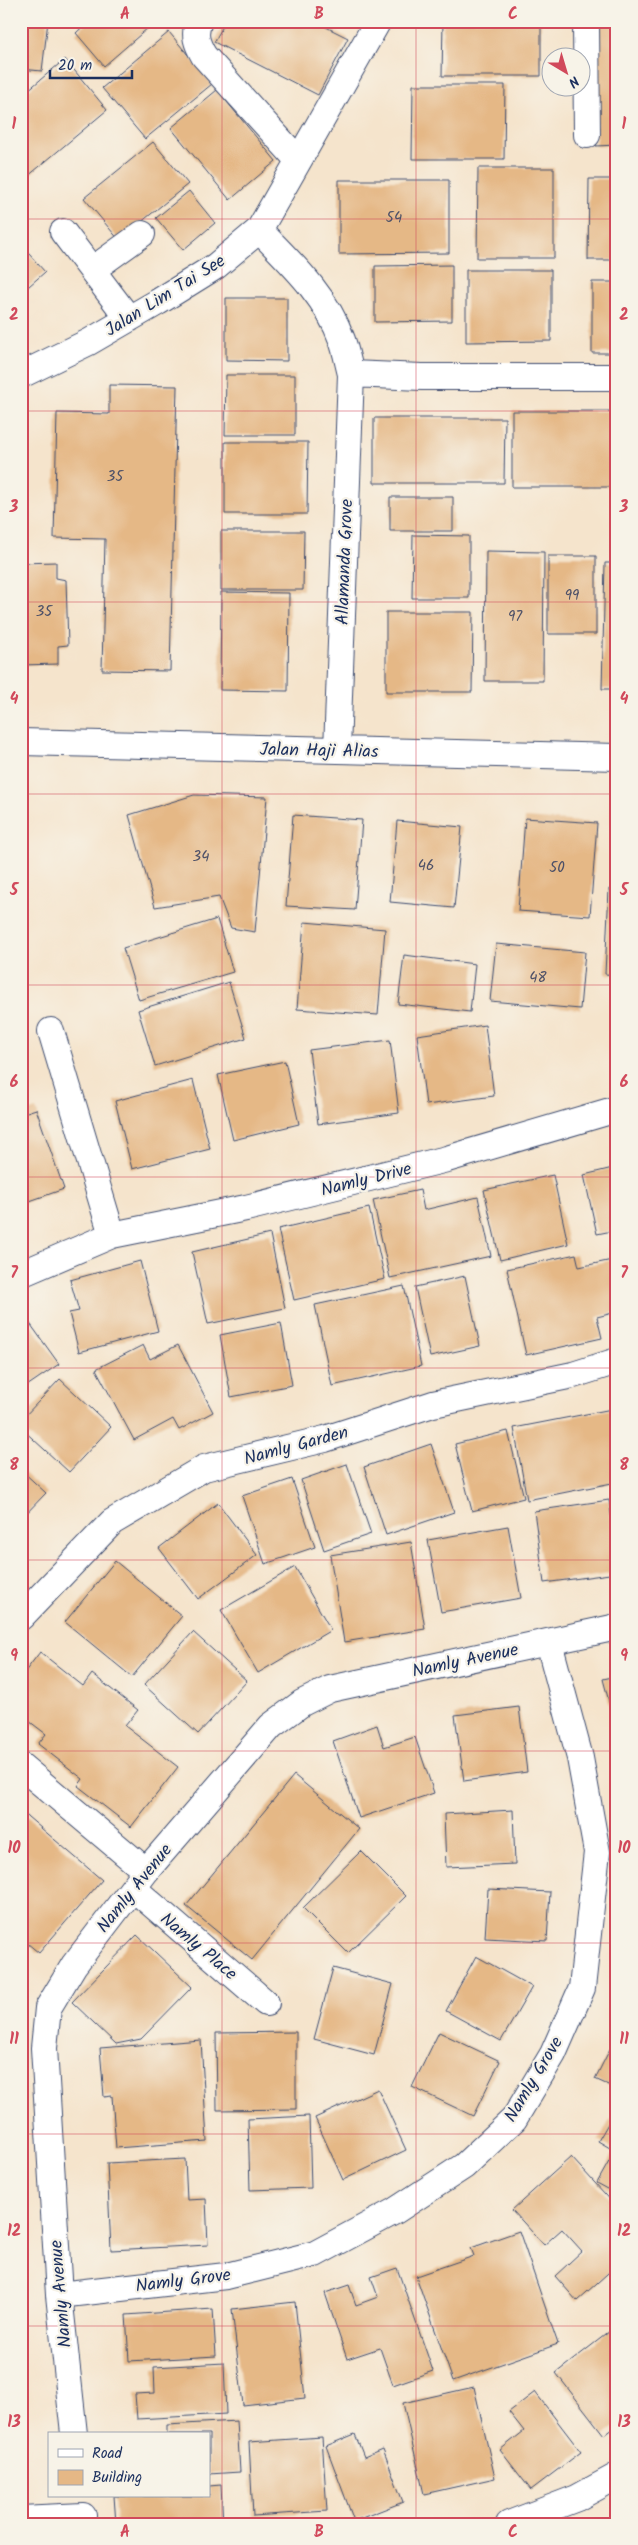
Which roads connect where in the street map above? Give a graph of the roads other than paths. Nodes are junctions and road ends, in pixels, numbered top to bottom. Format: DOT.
graph roads {
  1 [pos="199,21"];
  2 [pos="378,21"];
  3 [pos="586,21"];
  4 [pos="586,135"];
  5 [pos="298,160"];
  6 [pos="259,230"];
  7 [pos="62,232"];
  8 [pos="142,234"];
  9 [pos="92,270"];
  10 [pos="129,319"];
  11 [pos="351,374"];
  12 [pos="21,375"];
  13 [pos="617,377"];
  14 [pos="21,742"];
  15 [pos="337,750"];
  16 [pos="617,757"];
  17 [pos="51,1031"];
  18 [pos="617,1109"];
  19 [pos="112,1235"];
  20 [pos="21,1274"];
  21 [pos="617,1361"];
  22 [pos="21,1617"];
  23 [pos="617,1627"];
  24 [pos="549,1643"];
  25 [pos="21,1766"];
  26 [pos="140,1880"];
  27 [pos="266,2003"];
  28 [pos="59,2295"];
  29 [pos="74,2432"];
  30 [pos="617,2476"];
  31 [pos="82,2512"];
  32 [pos="21,2519"];
  33 [pos="508,2524"];
  1 -- 5 [label="street"];
  2 -- 5 [label="street, Jalan Lim Tai See"];
  3 -- 4 [label="street"];
  5 -- 6 [label="street, Jalan Lim Tai See"];
  6 -- 10 [label="street, Jalan Lim Tai See"];
  6 -- 11 [label="street, Allamanda Grove"];
  7 -- 9 [label="street"];
  8 -- 9 [label="street"];
  9 -- 10 [label="street"];
  10 -- 12 [label="street, Jalan Lim Tai See"];
  11 -- 13 [label="street"];
  11 -- 15 [label="street, Allamanda Grove"];
  14 -- 15 [label="street, Jalan Haji Alias"];
  15 -- 16 [label="street, Jalan Haji Alias"];
  17 -- 19 [label="street"];
  18 -- 19 [label="street, Namly Drive"];
  19 -- 20 [label="street, Namly Drive"];
  21 -- 22 [label="street, Namly Garden"];
  23 -- 24 [label="street, Namly Avenue"];
  24 -- 26 [label="street, Namly Avenue"];
  24 -- 28 [label="street, Namly Grove"];
  25 -- 26 [label="street, Namly Place"];
  26 -- 27 [label="street, Namly Place"];
  26 -- 28 [label="street, Namly Avenue"];
  28 -- 29 [label="street, Namly Avenue"];
  30 -- 33 [label="street"];
  31 -- 32 [label="street"];
}
